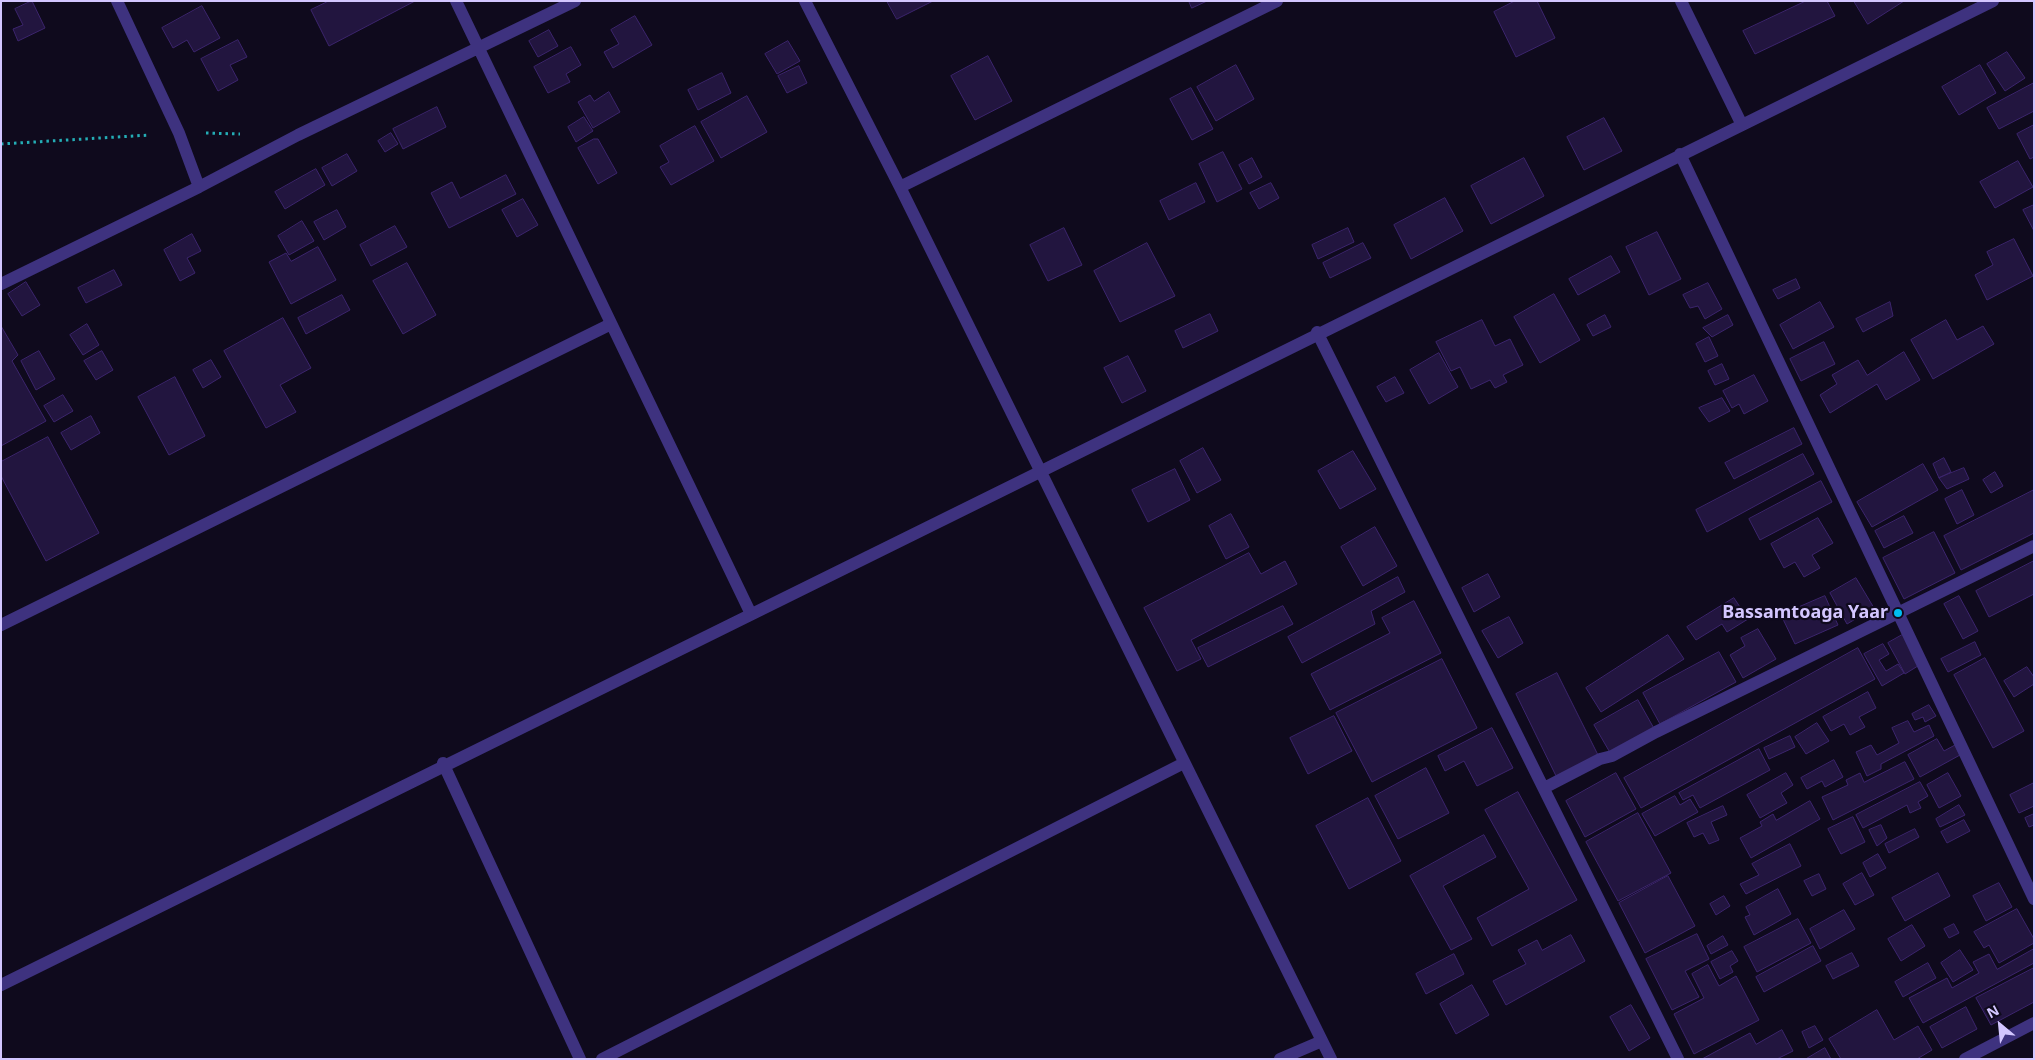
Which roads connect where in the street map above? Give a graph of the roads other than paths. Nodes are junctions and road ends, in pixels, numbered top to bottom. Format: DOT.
graph roads {
  1 [pos="117,1"];
  2 [pos="456,1"];
  3 [pos="575,1"];
  4 [pos="806,1"];
  5 [pos="1277,1"];
  6 [pos="1681,1"];
  7 [pos="1993,1"];
  8 [pos="478,47"];
  9 [pos="1741,123"];
  10 [pos="1680,154"];
  11 [pos="199,187"];
  12 [pos="900,187"];
  13 [pos="1,284"];
  14 [pos="611,324"];
  15 [pos="1317,332"];
  16 [pos="1038,468"];
  17 [pos="2034,546"];
  18 [pos="750,612"];
  19 [pos="1898,613"];
  20 [pos="1,625"];
  21 [pos="443,763"];
  22 [pos="1184,763"];
  23 [pos="1544,788"];
  24 [pos="2034,899"];
  25 [pos="1,985"];
  26 [pos="2034,1023"];
  27 [pos="1322,1041"];
  28 [pos="580,1059"];
  29 [pos="602,1059"];
  30 [pos="1280,1059"];
  31 [pos="1331,1059"];
  32 [pos="1678,1059"];
  33 [pos="1965,1059"];
  1 -- 11 [label="street"];
  2 -- 8 [label="street"];
  3 -- 8 [label="street"];
  4 -- 12 [label="street"];
  5 -- 12 [label="street"];
  6 -- 9 [label="street"];
  7 -- 9 [label="street"];
  8 -- 11 [label="street"];
  8 -- 14 [label="street"];
  9 -- 10 [label="street"];
  10 -- 15 [label="street"];
  10 -- 19 [label="street"];
  11 -- 13 [label="street"];
  12 -- 16 [label="street"];
  14 -- 18 [label="street"];
  14 -- 20 [label="street"];
  15 -- 16 [label="street"];
  15 -- 23 [label="street"];
  16 -- 18 [label="street"];
  16 -- 22 [label="street"];
  17 -- 19 [label="street"];
  18 -- 21 [label="street"];
  19 -- 23 [label="street"];
  19 -- 24 [label="street"];
  21 -- 25 [label="street"];
  21 -- 28 [label="street"];
  22 -- 27 [label="street"];
  22 -- 29 [label="street"];
  23 -- 32 [label="street"];
  26 -- 33 [label="street"];
  27 -- 30 [label="street"];
  27 -- 31 [label="street"];
}
